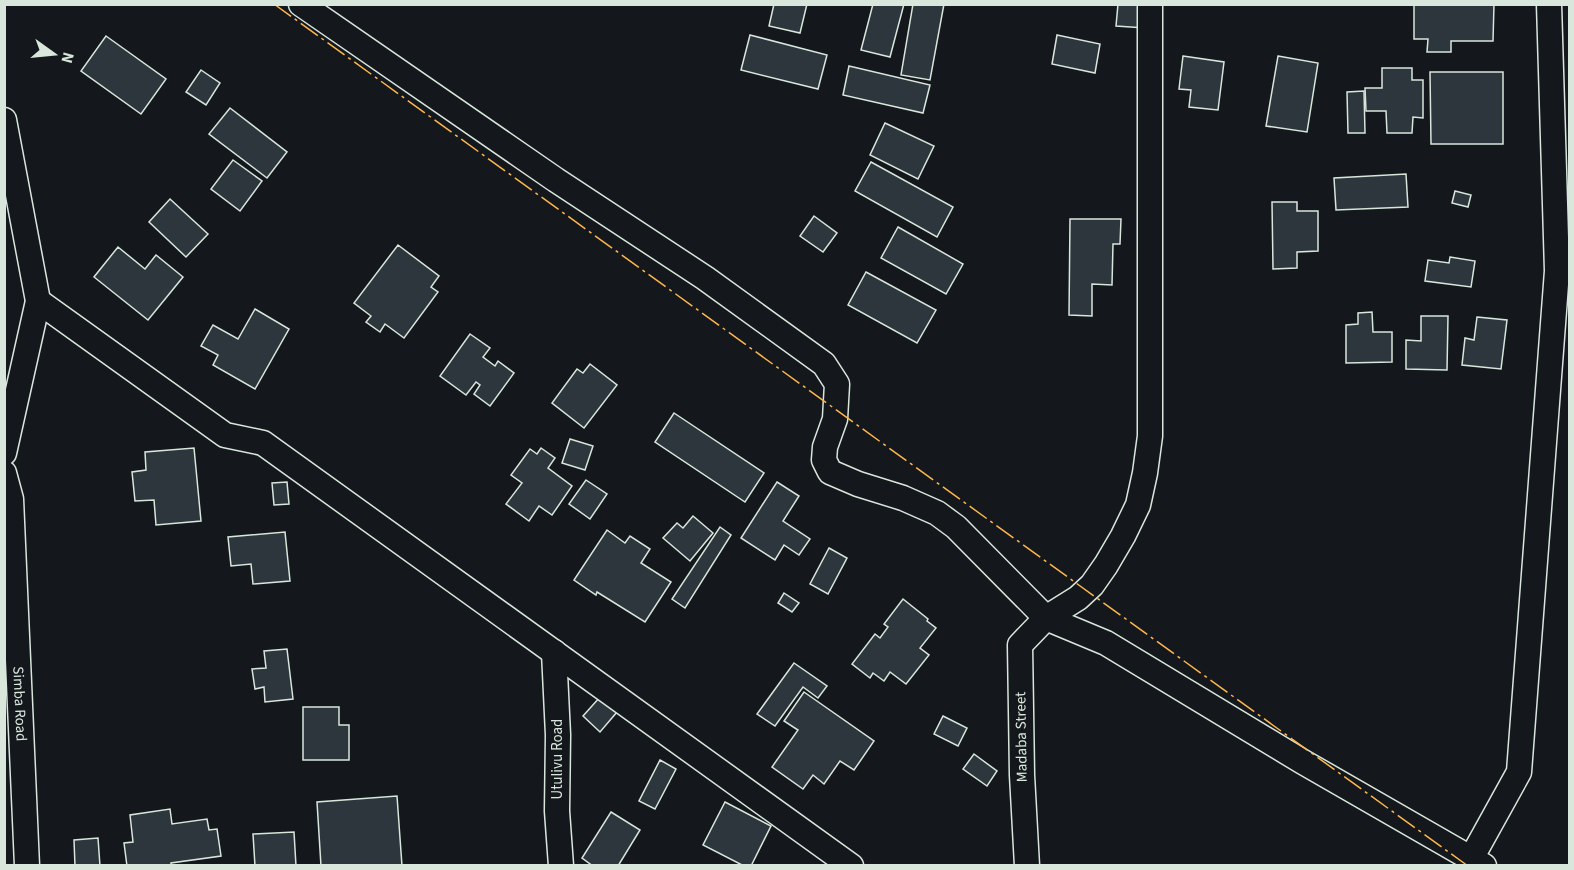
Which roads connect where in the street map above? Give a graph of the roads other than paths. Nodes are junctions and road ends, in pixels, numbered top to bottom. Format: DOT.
graph roads {
  1 [pos="301,4"];
  2 [pos="1150,4"];
  3 [pos="1549,4"];
  4 [pos="4,120"];
  5 [pos="1563,271"];
  6 [pos="38,301"];
  7 [pos="4,453"];
  8 [pos="4,473"];
  9 [pos="1046,618"];
  10 [pos="554,652"];
  11 [pos="1478,861"];
  12 [pos="27,866"];
  13 [pos="561,866"];
  14 [pos="851,866"];
  15 [pos="1027,866"];
  1 -- 9 [label="street"];
  2 -- 9 [label="street, Madaba Street"];
  3 -- 5 [label="street"];
  4 -- 6 [label="street"];
  5 -- 11 [label="street"];
  6 -- 7 [label="street"];
  6 -- 10 [label="street"];
  8 -- 12 [label="street, Simba Road"];
  9 -- 11 [label="street"];
  9 -- 15 [label="street, Madaba Street"];
  10 -- 13 [label="street, Utulivu Road"];
  10 -- 14 [label="street"];
}
